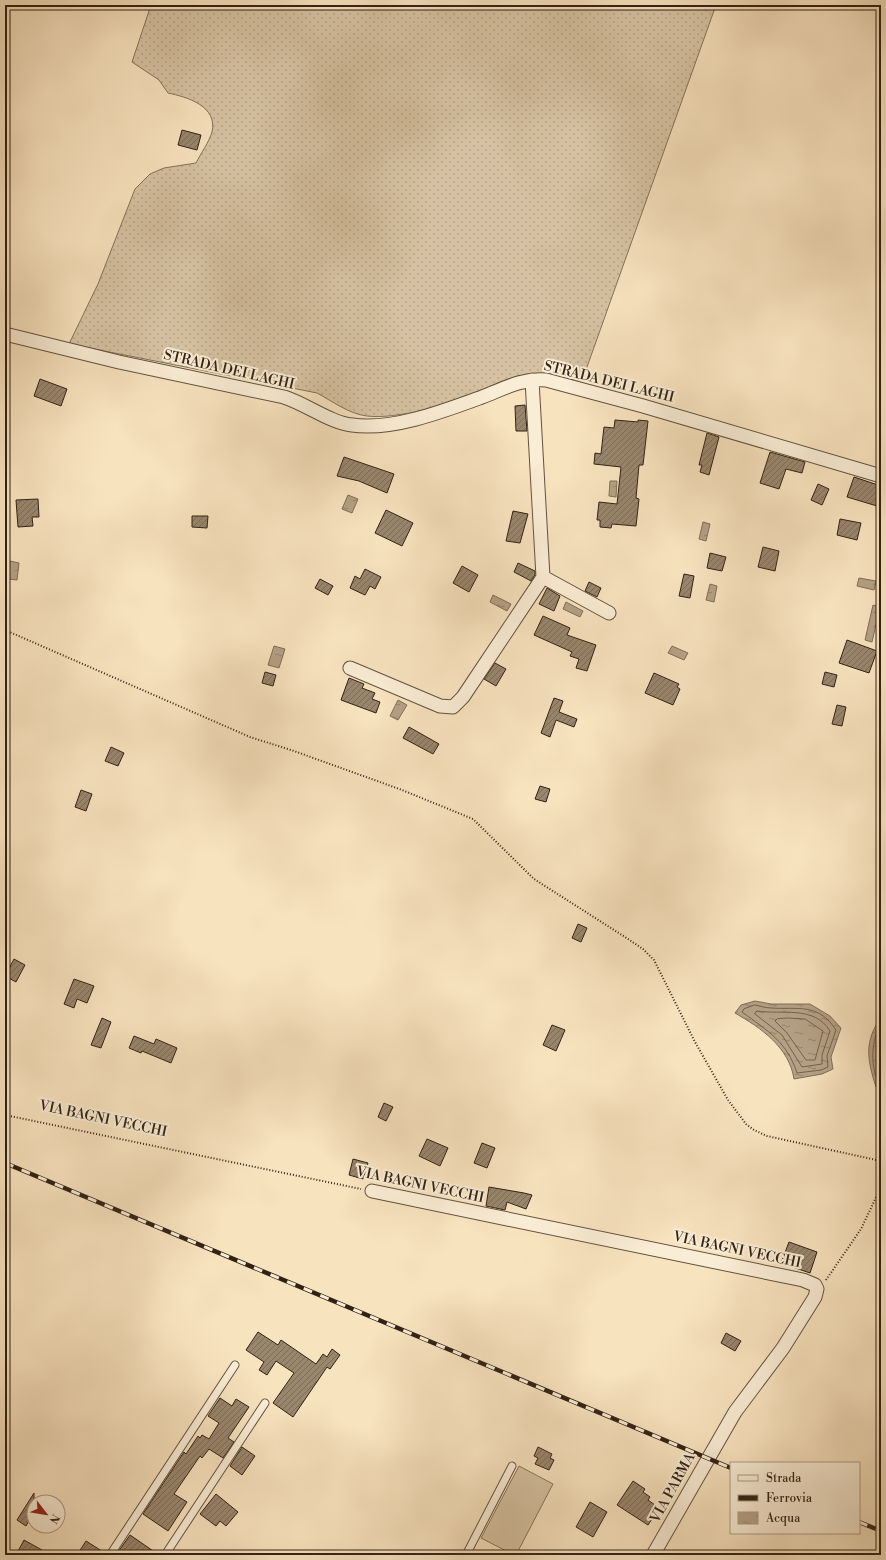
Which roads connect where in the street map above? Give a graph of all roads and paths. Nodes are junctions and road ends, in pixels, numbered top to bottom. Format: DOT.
graph roads {
  1 [pos="5,334"];
  2 [pos="532,380"];
  3 [pos="881,476"];
  4 [pos="542,577"];
  5 [pos="609,612"];
  6 [pos="5,630"];
  7 [pos="350,668"];
  8 [pos="5,1115"];
  9 [pos="881,1161"];
  10 [pos="881,1187"];
  11 [pos="372,1191"];
  12 [pos="815,1297"];
  13 [pos="235,1365"];
  14 [pos="265,1403"];
  15 [pos="512,1466"];
  16 [pos="110,1555"];
  17 [pos="165,1555"];
  18 [pos="466,1555"];
  19 [pos="653,1555"];
  1 -- 2 [label="street, STRADA DEI LAGHI"];
  2 -- 3 [label="street, STRADA DEI LAGHI"];
  2 -- 4 [label="street"];
  4 -- 5 [label="street"];
  4 -- 7 [label="street"];
  6 -- 9 [label="path"];
  8 -- 11 [label="path, VIA BAGNI VECCHI"];
  10 -- 12 [label="path"];
  11 -- 12 [label="street, VIA BAGNI VECCHI"];
  12 -- 19 [label="street, VIA PARMA"];
  13 -- 16 [label="lane"];
  14 -- 17 [label="lane"];
  15 -- 18 [label="lane"];
}
